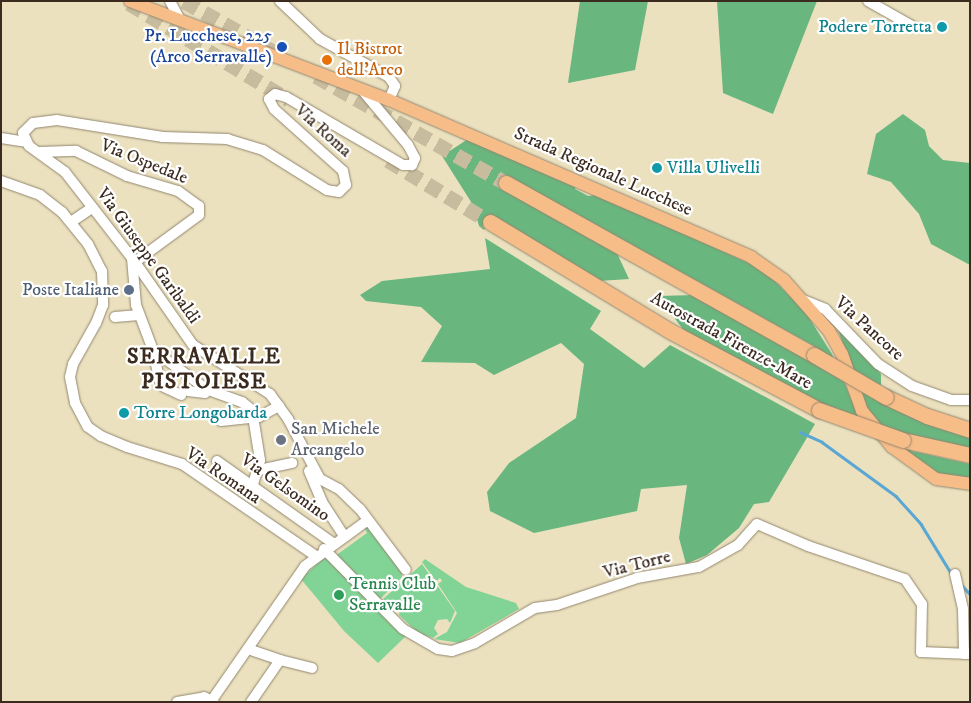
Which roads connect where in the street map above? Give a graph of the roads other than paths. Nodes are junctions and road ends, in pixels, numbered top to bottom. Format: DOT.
graph roads {
  1 [pos="130,1"];
  2 [pos="170,1"];
  3 [pos="280,1"];
  4 [pos="868,1"];
  5 [pos="180,20"];
  6 [pos="912,26"];
  7 [pos="361,88"];
  8 [pos="389,100"];
  9 [pos="1,138"];
  10 [pos="26,142"];
  11 [pos="40,152"];
  12 [pos="1,181"];
  13 [pos="506,183"];
  14 [pos="92,208"];
  15 [pos="71,222"];
  16 [pos="490,222"];
  17 [pos="134,260"];
  18 [pos="803,300"];
  19 [pos="139,315"];
  20 [pos="115,317"];
  21 [pos="153,350"];
  22 [pos="206,389"];
  23 [pos="970,400"];
  24 [pos="279,406"];
  25 [pos="254,418"];
  26 [pos="221,421"];
  27 [pos="970,430"];
  28 [pos="296,447"];
  29 [pos="970,455"];
  30 [pos="217,460"];
  31 [pos="292,463"];
  32 [pos="310,466"];
  33 [pos="259,470"];
  34 [pos="253,484"];
  35 [pos="970,484"];
  36 [pos="368,520"];
  37 [pos="344,536"];
  38 [pos="334,543"];
  39 [pos="320,552"];
  40 [pos="406,570"];
  41 [pos="955,574"];
  42 [pos="248,649"];
  43 [pos="967,654"];
  44 [pos="280,660"];
  45 [pos="312,668"];
  46 [pos="213,701"];
  47 [pos="177,702"];
  48 [pos="250,702"];
  1 -- 5 [label="main road, Strada Regionale Lucchese"];
  2 -- 5 [label="street"];
  3 -- 8 [label="street"];
  4 -- 6 [label="street"];
  5 -- 7 [label="main road, Strada Regionale Lucchese"];
  7 -- 8 [label="main road, Strada Regionale Lucchese"];
  7 -- 10 [label="street, Via Roma"];
  8 -- 18 [label="main road, Strada Regionale Lucchese"];
  9 -- 10 [label="street"];
  10 -- 11 [label="street, Via Giuseppe Garibaldi"];
  11 -- 14 [label="street, Via Giuseppe Garibaldi"];
  11 -- 17 [label="street, Via Ospedale"];
  12 -- 15 [label="street, Via Romana"];
  13 -- 27 [label="highway, Autostrada Firenze-Mare, bridge"];
  14 -- 15 [label="street"];
  14 -- 17 [label="street, Via Giuseppe Garibaldi"];
  15 -- 39 [label="street, Via Romana"];
  16 -- 29 [label="highway, Autostrada Firenze-Mare, bridge"];
  17 -- 19 [label="street"];
  17 -- 24 [label="street, Via Giuseppe Garibaldi"];
  18 -- 23 [label="street, Via Pancore"];
  18 -- 35 [label="main road, Strada Regionale Lucchese"];
  19 -- 20 [label="street"];
  19 -- 21 [label="street"];
  21 -- 22 [label="street"];
  21 -- 22 [label="street"];
  22 -- 25 [label="street"];
  24 -- 25 [label="street"];
  24 -- 32 [label="street, Via Giuseppe Garibaldi"];
  25 -- 26 [label="street"];
  25 -- 33 [label="street"];
  28 -- 32 [label="street"];
  30 -- 34 [label="street, Via Gelsomino"];
  31 -- 33 [label="street"];
  32 -- 36 [label="street, Via Giuseppe Garibaldi"];
  32 -- 37 [label="street"];
  33 -- 34 [label="street"];
  34 -- 38 [label="street, Via Gelsomino"];
  36 -- 37 [label="street"];
  36 -- 40 [label="street, Via Giuseppe Garibaldi"];
  37 -- 38 [label="street"];
  38 -- 39 [label="street"];
  39 -- 42 [label="street"];
  39 -- 43 [label="street, Via Torre"];
  41 -- 43 [label="street"];
  42 -- 44 [label="street"];
  42 -- 46 [label="street"];
  44 -- 45 [label="street"];
  44 -- 48 [label="street"];
  46 -- 47 [label="street"];
}
